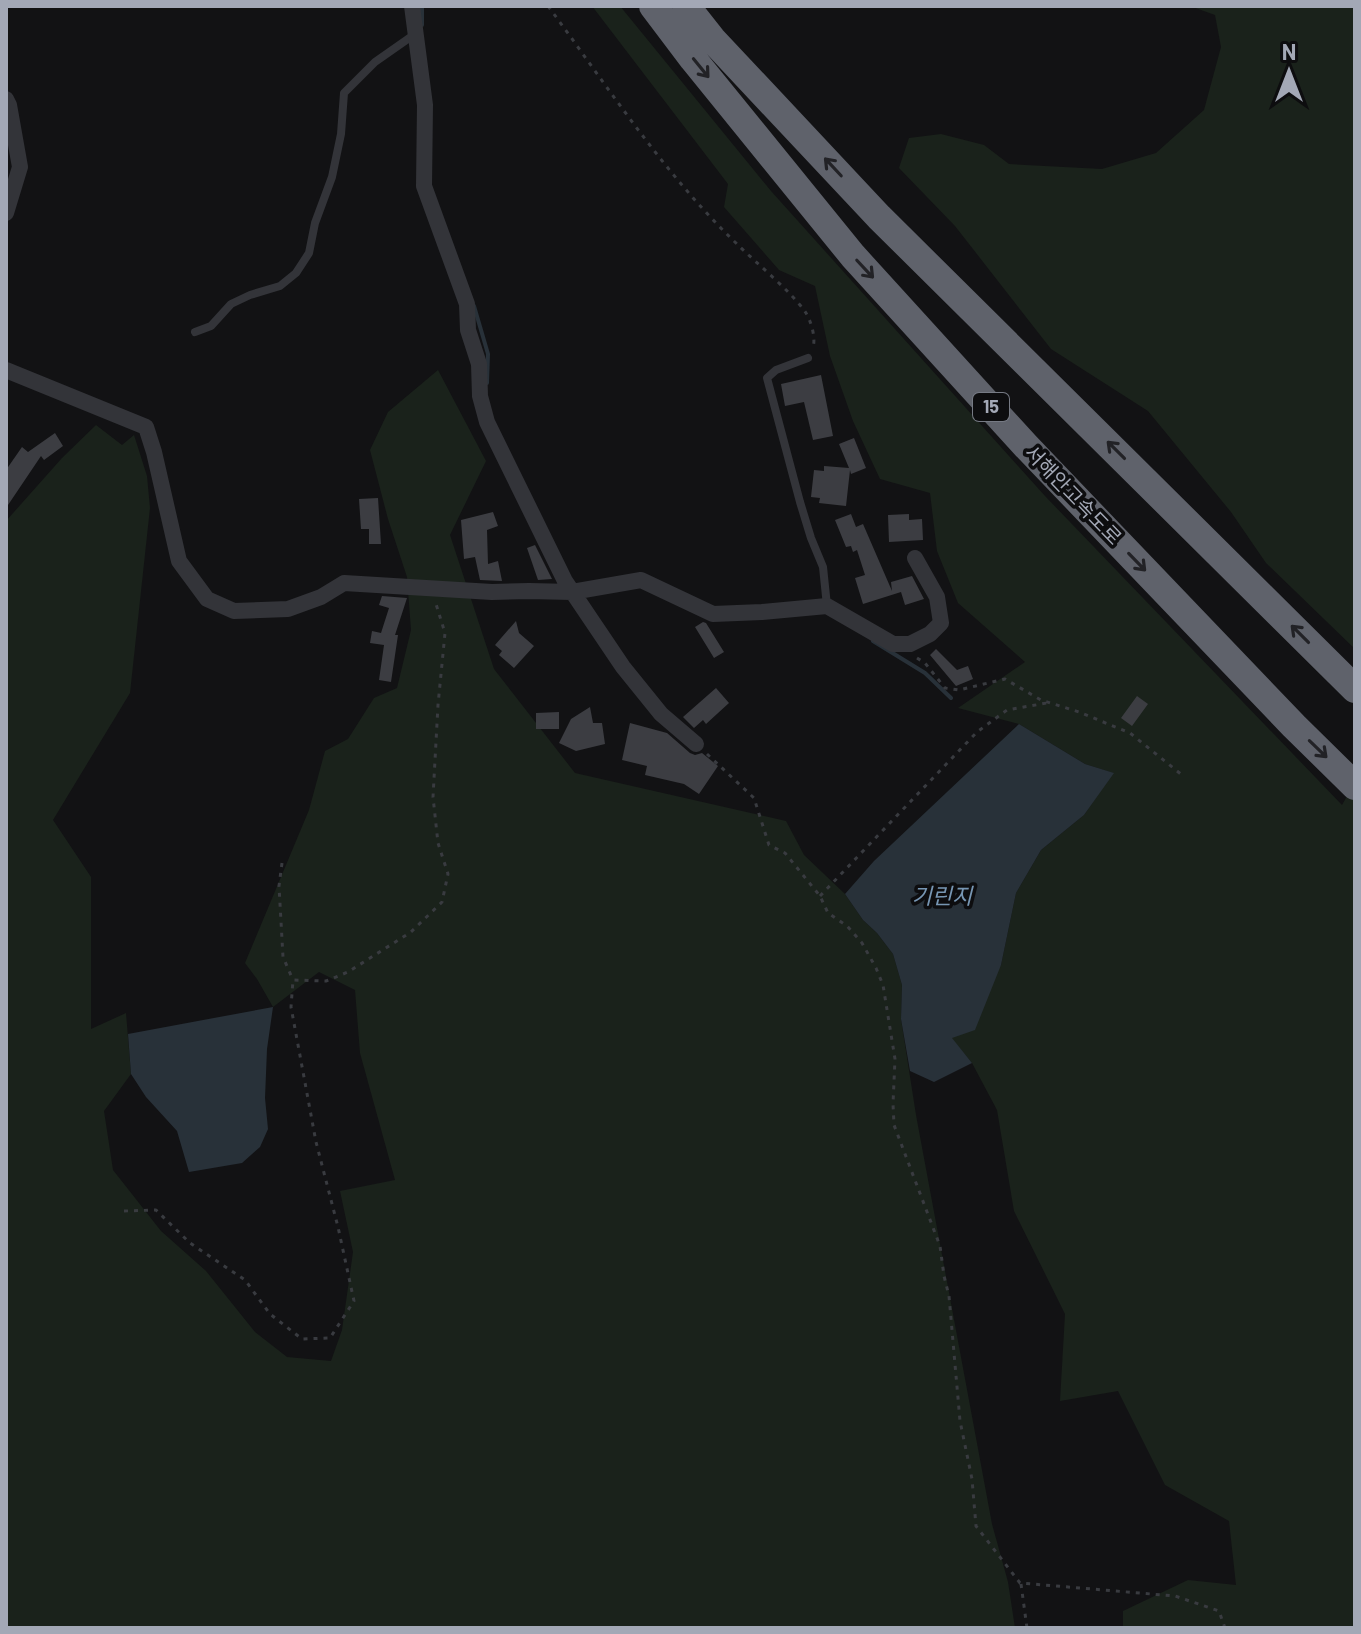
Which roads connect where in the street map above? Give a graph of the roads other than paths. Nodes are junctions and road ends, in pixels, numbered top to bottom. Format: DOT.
graph roads {
  1 [pos="412,6"];
  2 [pos="653,6"];
  3 [pos="686,6"];
  4 [pos="415,33"];
  5 [pos="6,99"];
  6 [pos="10,128"];
  7 [pos="6,213"];
  8 [pos="195,332"];
  9 [pos="808,358"];
  10 [pos="6,370"];
  11 [pos="915,558"];
  12 [pos="572,592"];
  13 [pos="827,606"];
  14 [pos="1355,689"];
  15 [pos="696,744"];
  16 [pos="1355,786"];
  1 -- 4 [label="street"];
  2 -- 16 [label="highway, 서해안고속도로 / 15, one-way"];
  14 -- 3 [label="highway, one-way"];
  4 -- 8 [label="lane"];
  4 -- 12 [label="street"];
  5 -- 6 [label="street"];
  6 -- 7 [label="street"];
  9 -- 13 [label="lane"];
  10 -- 12 [label="street"];
  11 -- 13 [label="street"];
  12 -- 13 [label="street"];
  12 -- 15 [label="street"];
}
